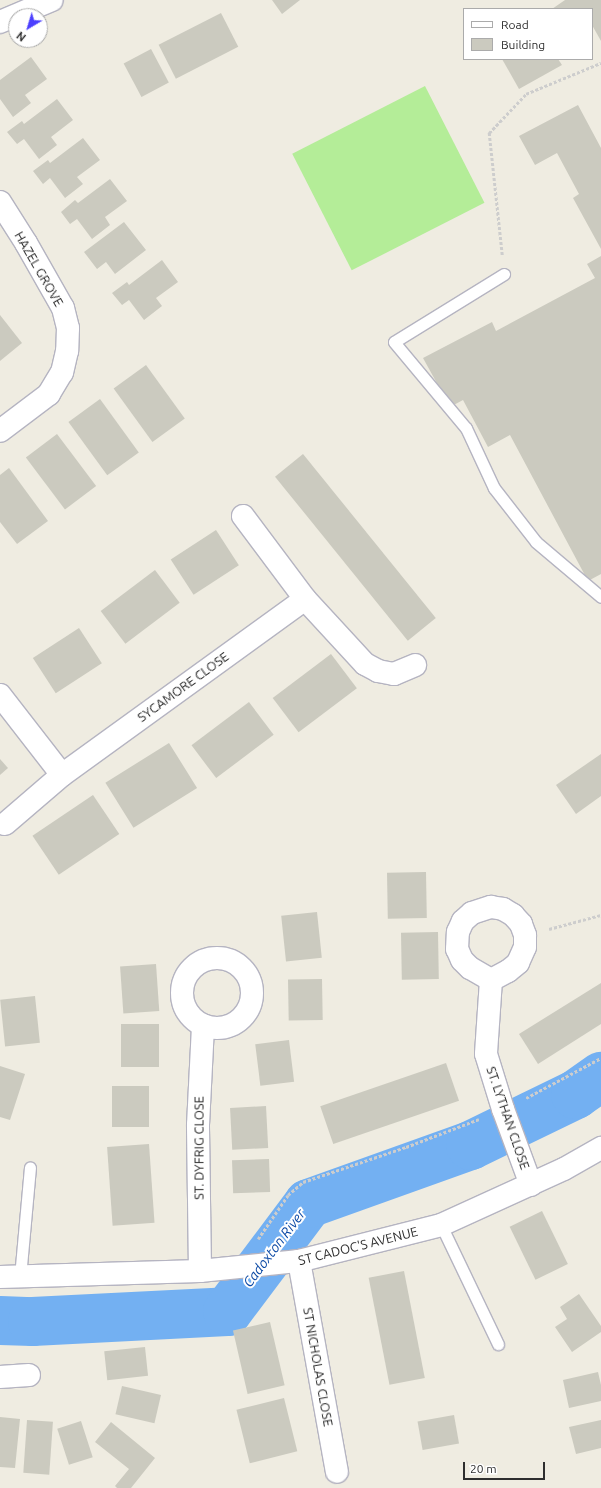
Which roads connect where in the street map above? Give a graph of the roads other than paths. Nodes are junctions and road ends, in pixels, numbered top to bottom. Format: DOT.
graph roads {
  1 [pos="52,0"];
  2 [pos="0,22"];
  3 [pos="0,202"];
  4 [pos="504,274"];
  5 [pos="0,431"];
  6 [pos="243,516"];
  7 [pos="601,597"];
  8 [pos="305,599"];
  9 [pos="415,665"];
  10 [pos="0,695"];
  11 [pos="62,775"];
  12 [pos="5,824"];
  13 [pos="491,980"];
  14 [pos="203,1025"];
  15 [pos="598,1156"];
  16 [pos="30,1167"];
  17 [pos="531,1184"];
  18 [pos="441,1225"];
  19 [pos="299,1262"];
  20 [pos="200,1271"];
  21 [pos="10,1277"];
  22 [pos="498,1344"];
  23 [pos="30,1375"];
  24 [pos="0,1377"];
  25 [pos="337,1472"];
  1 -- 2 [label="street"];
  3 -- 5 [label="street, HAZEL GROVE"];
  4 -- 7 [label="lane"];
  6 -- 8 [label="street"];
  8 -- 9 [label="street"];
  8 -- 11 [label="street, SYCAMORE CLOSE"];
  10 -- 11 [label="street"];
  11 -- 12 [label="street, SYCAMORE CLOSE"];
  13 -- 13 [label="street"];
  13 -- 17 [label="street, ST. LYTHAN CLOSE"];
  14 -- 20 [label="street, ST. DYFRIG CLOSE"];
  15 -- 17 [label="street, ST CADOC'S AVENUE"];
  16 -- 21 [label="lane"];
  17 -- 18 [label="street, ST CADOC'S AVENUE"];
  18 -- 19 [label="street, ST CADOC'S AVENUE"];
  18 -- 22 [label="lane"];
  19 -- 20 [label="street, ST CADOC'S AVENUE"];
  19 -- 25 [label="street, ST NICHOLAS CLOSE"];
  20 -- 21 [label="street, ST CADOC'S AVENUE"];
  23 -- 24 [label="street"];
}
